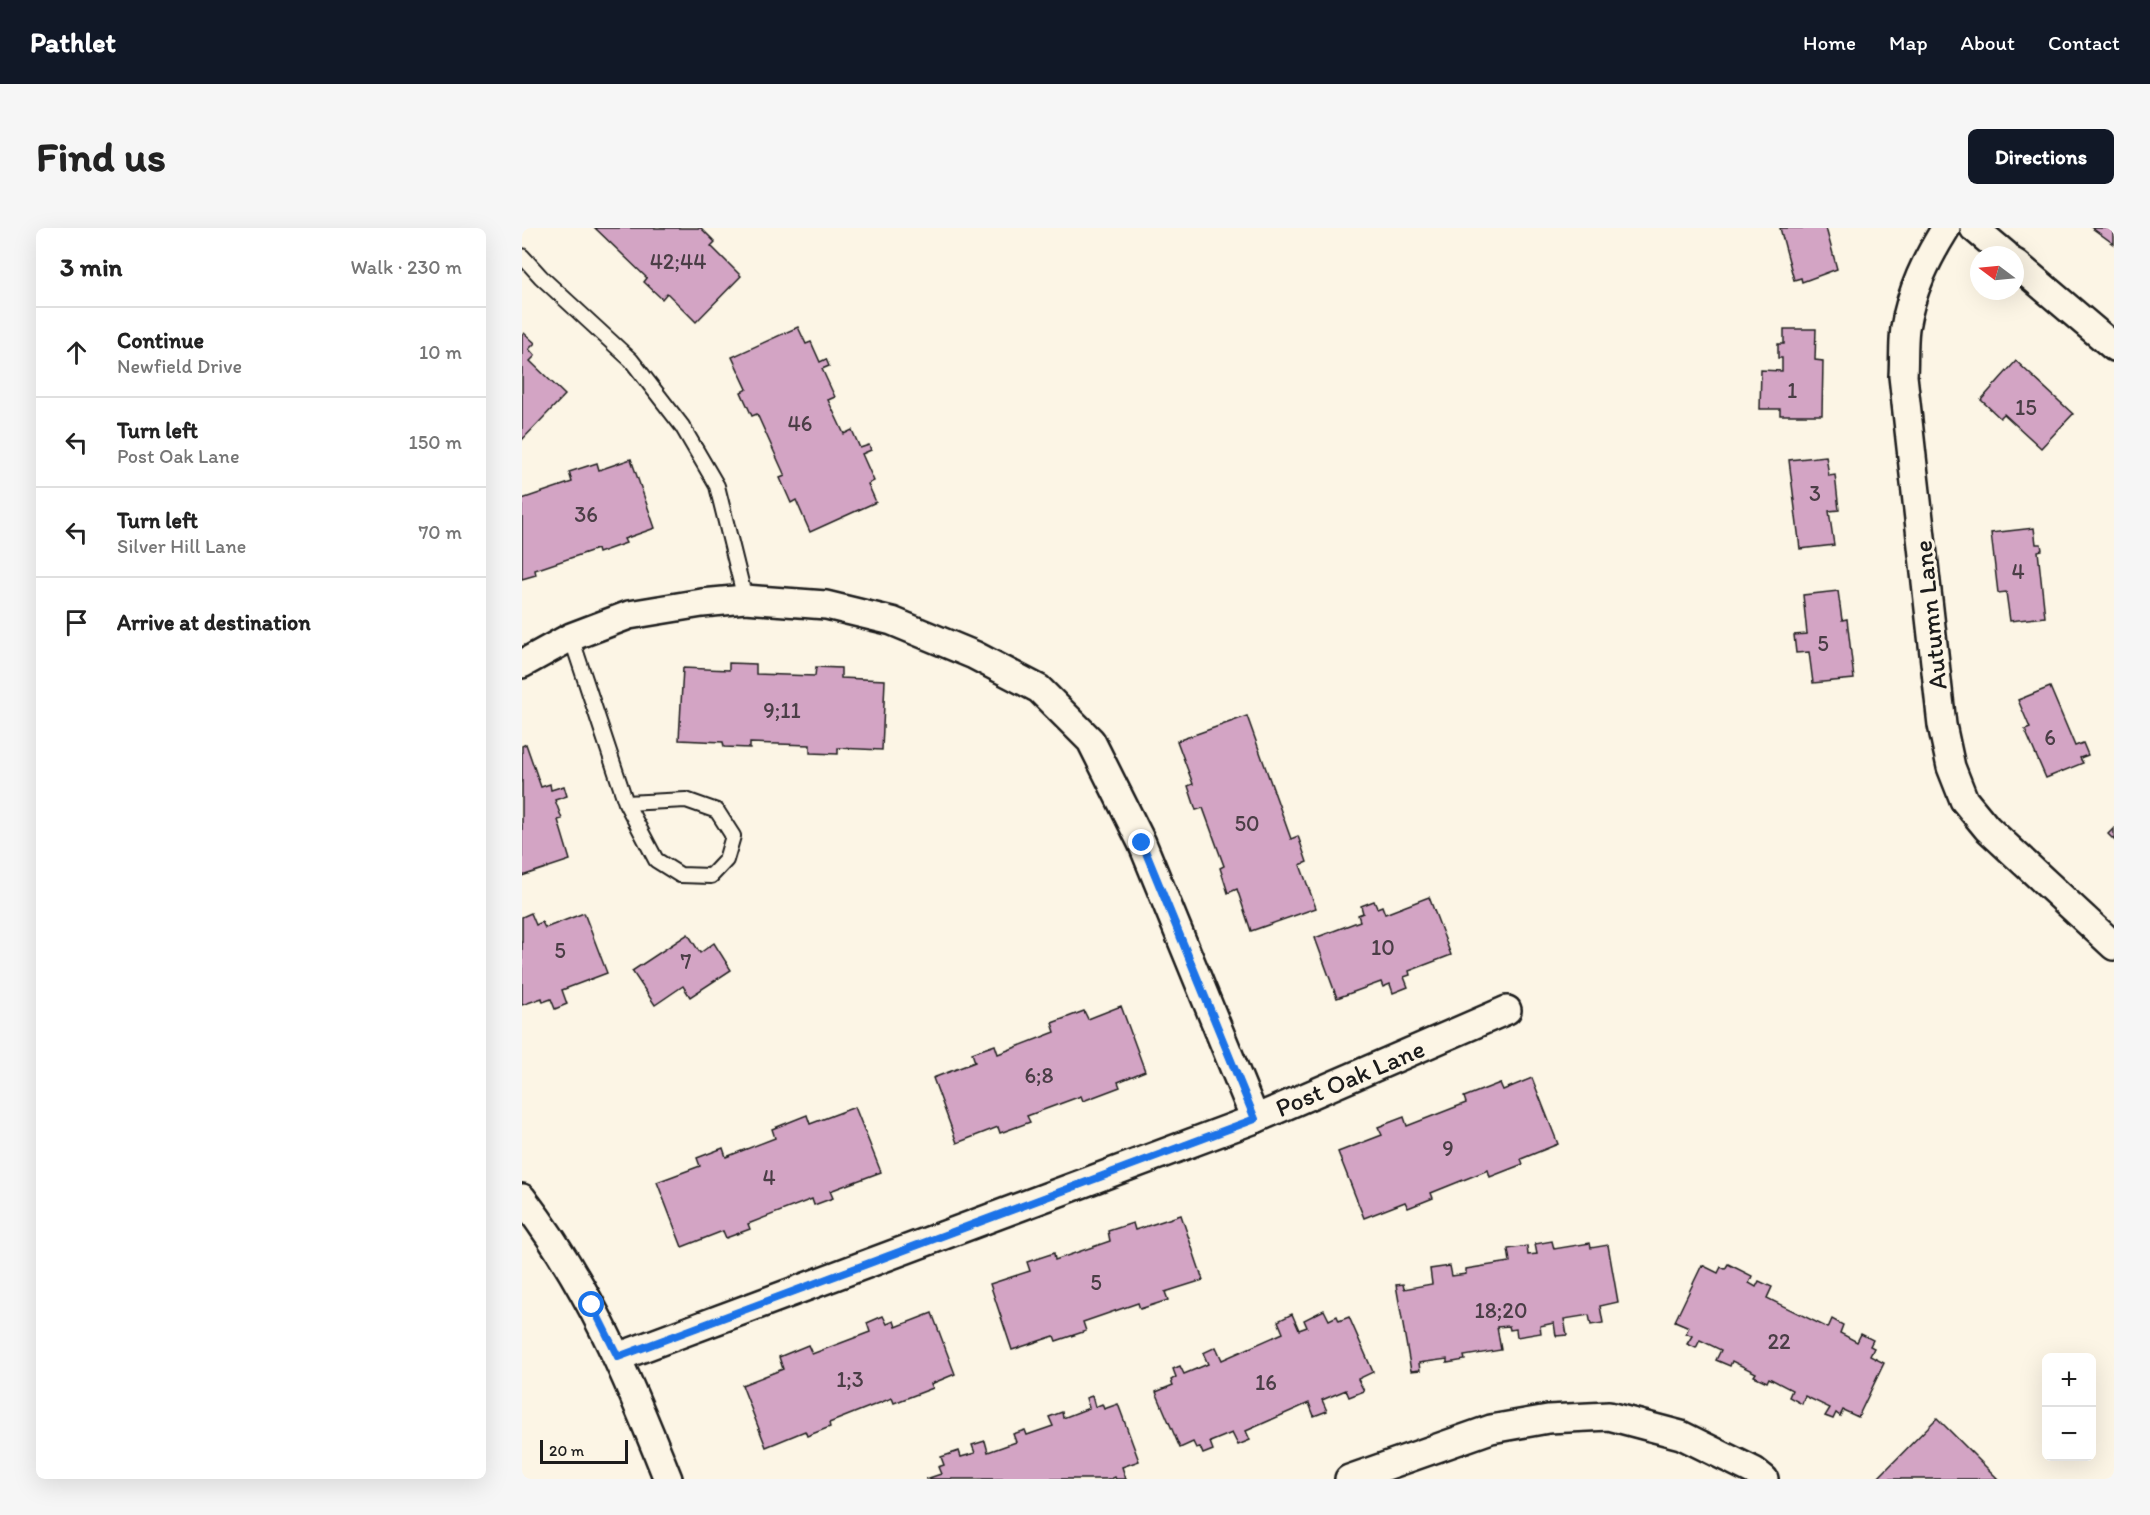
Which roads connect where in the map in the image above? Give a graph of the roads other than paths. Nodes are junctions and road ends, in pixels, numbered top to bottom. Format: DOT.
graph roads {
  1 [pos="1946,228"];
  2 [pos="1974,228"];
  3 [pos="1995,246"];
  4 [pos="522,256"];
  5 [pos="2024,270"];
  6 [pos="2114,347"];
  7 [pos="745,599"];
  8 [pos="571,637"];
  9 [pos="522,664"];
  10 [pos="626,803"];
  11 [pos="2114,946"];
  12 [pos="1507,1010"];
  13 [pos="1255,1119"];
  14 [pos="522,1198"];
  15 [pos="618,1357"];
  16 [pos="668,1479"];
  17 [pos="1349,1479"];
  18 [pos="1764,1479"];
  1 -- 11 [label="street, Autumn Lane"];
  2 -- 3 [label="street"];
  4 -- 7 [label="lane"];
  5 -- 6 [label="street"];
  7 -- 8 [label="street"];
  7 -- 13 [label="street"];
  8 -- 9 [label="street"];
  8 -- 10 [label="lane"];
  10 -- 10 [label="lane"];
  12 -- 13 [label="street, Post Oak Lane"];
  13 -- 15 [label="street, Post Oak Lane"];
  14 -- 15 [label="street"];
  15 -- 16 [label="street"];
  17 -- 18 [label="street"];
}
